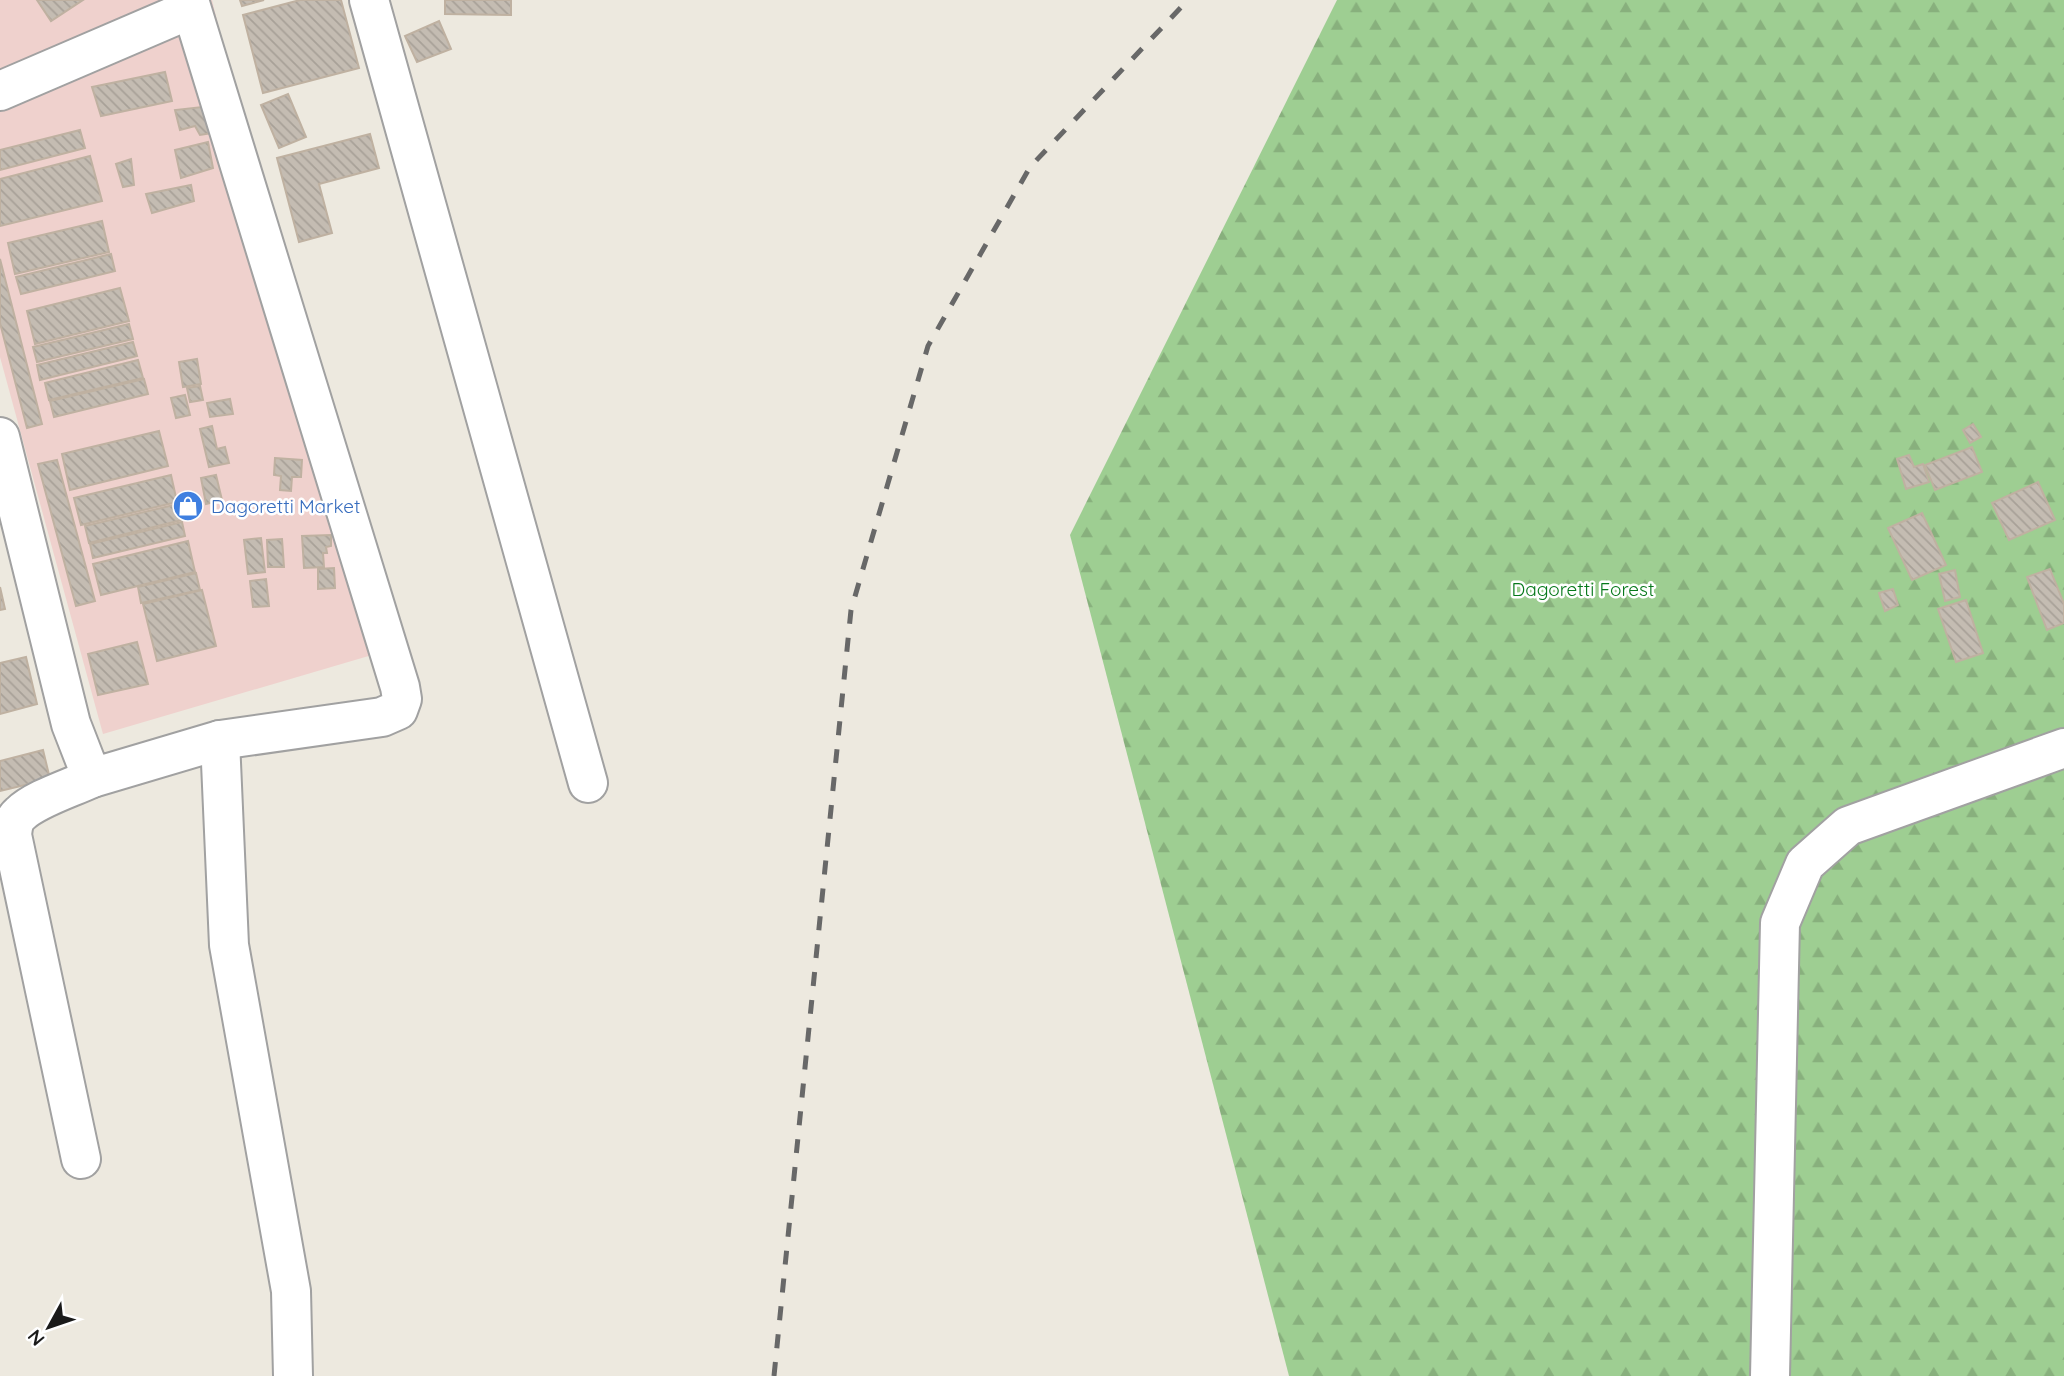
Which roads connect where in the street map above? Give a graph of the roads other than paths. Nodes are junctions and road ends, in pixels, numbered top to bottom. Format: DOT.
graph roads {
  1 [pos="369,0"];
  2 [pos="190,4"];
  3 [pos="0,91"];
  4 [pos="0,438"];
  5 [pos="220,740"];
  6 [pos="2064,748"];
  7 [pos="92,778"];
  8 [pos="588,783"];
  9 [pos="81,1159"];
  10 [pos="293,1376"];
  11 [pos="1770,1376"];
  1 -- 8 [label="street"];
  2 -- 3 [label="street"];
  2 -- 5 [label="street"];
  4 -- 7 [label="street"];
  5 -- 7 [label="street"];
  5 -- 10 [label="street"];
  6 -- 11 [label="street"];
  7 -- 9 [label="street"];
}
